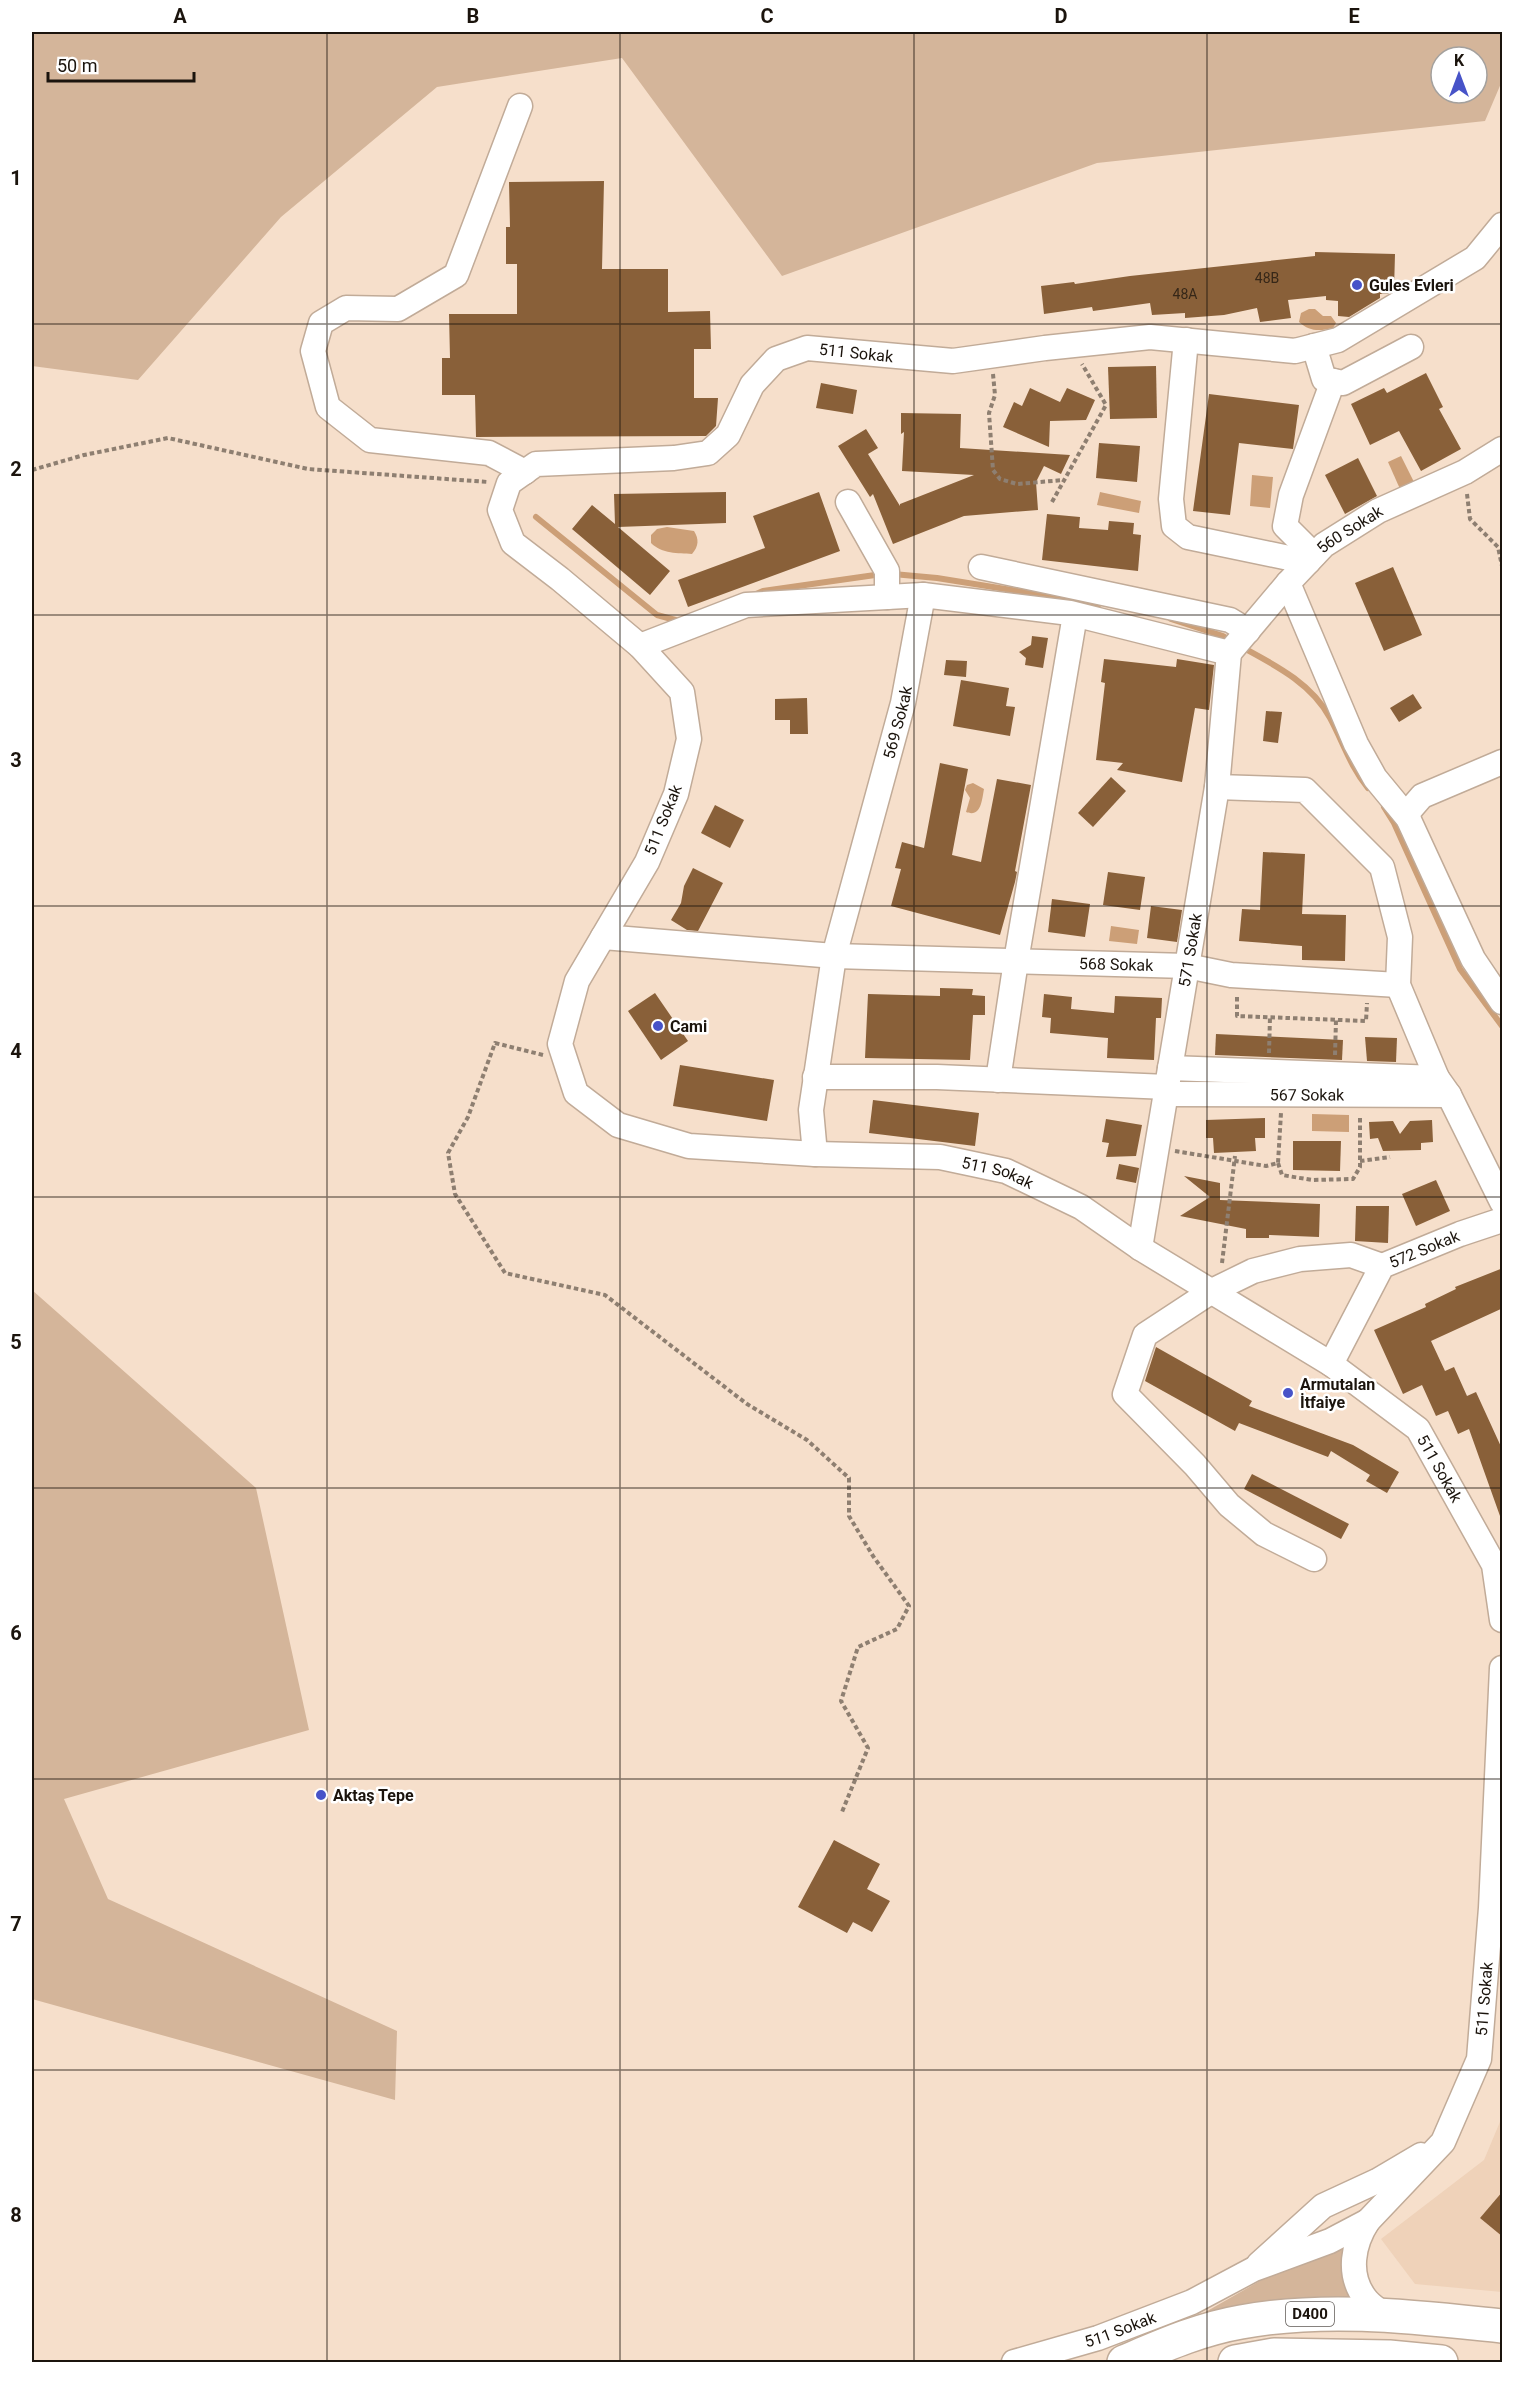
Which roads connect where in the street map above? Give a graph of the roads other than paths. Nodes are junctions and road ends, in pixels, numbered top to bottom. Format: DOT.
graph roads {
  1 [pos="520,106"];
  2 [pos="1503,225"];
  3 [pos="1186,340"];
  4 [pos="1314,346"];
  5 [pos="1411,347"];
  6 [pos="1333,381"];
  7 [pos="1503,449"];
  8 [pos="517,477"];
  9 [pos="848,502"];
  10 [pos="1311,558"];
  11 [pos="981,567"];
  12 [pos="1288,583"];
  13 [pos="887,584"];
  14 [pos="923,595"];
  15 [pos="1076,615"];
  16 [pos="1238,643"];
  17 [pos="640,646"];
  18 [pos="1503,762"];
  19 [pos="1217,786"];
  20 [pos="1408,818"];
  21 [pos="603,937"];
  22 [pos="834,956"];
  23 [pos="1016,961"];
  24 [pos="1187,966"];
  25 [pos="1398,985"];
  26 [pos="1503,1002"];
  27 [pos="816,1077"];
  28 [pos="998,1080"];
  29 [pos="1167,1083"];
  30 [pos="1443,1086"];
  31 [pos="816,1154"];
  32 [pos="1503,1202"];
  33 [pos="1503,1220"];
  34 [pos="1140,1248"];
  35 [pos="1382,1266"];
  36 [pos="1222,1287"];
  37 [pos="1331,1364"];
  38 [pos="1314,1559"];
  39 [pos="1498,1563"];
  40 [pos="1503,1620"];
  41 [pos="1503,1668"];
  42 [pos="1443,2142"];
  43 [pos="1368,2221"];
  44 [pos="1254,2269"];
  45 [pos="1383,2314"];
  46 [pos="1503,2326"];
  47 [pos="1014,2362"];
  48 [pos="1124,2362"];
  49 [pos="1235,2362"];
  50 [pos="1441,2362"];
  1 -- 8 [label="street"];
  2 -- 4 [label="street, 511 Sokak"];
  3 -- 4 [label="street, 511 Sokak"];
  3 -- 8 [label="street, 511 Sokak"];
  3 -- 10 [label="street"];
  4 -- 6 [label="street"];
  5 -- 6 [label="street"];
  6 -- 10 [label="street"];
  7 -- 10 [label="street, 560 Sokak"];
  8 -- 17 [label="street, 511 Sokak"];
  9 -- 13 [label="street"];
  10 -- 12 [label="street, 560 Sokak"];
  11 -- 16 [label="street"];
  12 -- 16 [label="street, 560 Sokak"];
  12 -- 20 [label="street"];
  13 -- 14 [label="street"];
  13 -- 17 [label="street"];
  14 -- 15 [label="street"];
  14 -- 22 [label="street, 569 Sokak"];
  15 -- 16 [label="street"];
  15 -- 23 [label="street"];
  16 -- 19 [label="street, 571 Sokak"];
  17 -- 21 [label="street, 511 Sokak"];
  18 -- 20 [label="street"];
  19 -- 24 [label="street, 571 Sokak"];
  19 -- 25 [label="street"];
  20 -- 26 [label="street"];
  21 -- 22 [label="street, 568 Sokak"];
  21 -- 31 [label="street, 511 Sokak"];
  22 -- 23 [label="street, 568 Sokak"];
  22 -- 27 [label="street, 569 Sokak"];
  23 -- 24 [label="street, 568 Sokak"];
  23 -- 28 [label="street"];
  24 -- 25 [label="street, 568 Sokak"];
  24 -- 29 [label="street, 571 Sokak"];
  25 -- 30 [label="street"];
  27 -- 28 [label="street"];
  27 -- 31 [label="street, 569 Sokak"];
  28 -- 29 [label="street"];
  29 -- 30 [label="street, 567 Sokak"];
  29 -- 30 [label="street, 567 Sokak"];
  29 -- 34 [label="street, 571 Sokak"];
  30 -- 32 [label="street"];
  31 -- 34 [label="street, 511 Sokak"];
  33 -- 35 [label="street, 572 Sokak"];
  34 -- 36 [label="street, 511 Sokak"];
  35 -- 36 [label="street"];
  35 -- 37 [label="street, 572 Sokak"];
  36 -- 37 [label="street, 511 Sokak"];
  36 -- 38 [label="street"];
  37 -- 39 [label="street, 511 Sokak"];
  39 -- 40 [label="street, 511 Sokak"];
  41 -- 42 [label="street, 511 Sokak"];
  42 -- 43 [label="street, 511 Sokak"];
  42 -- 44 [label="street, 511 Sokak"];
  43 -- 44 [label="street, 511 Sokak"];
  43 -- 45 [label="street, 511 Sokak"];
  44 -- 47 [label="street, 511 Sokak"];
  45 -- 46 [label="highway, D400"];
  45 -- 48 [label="highway, D400"];
  49 -- 50 [label="highway"];
}
